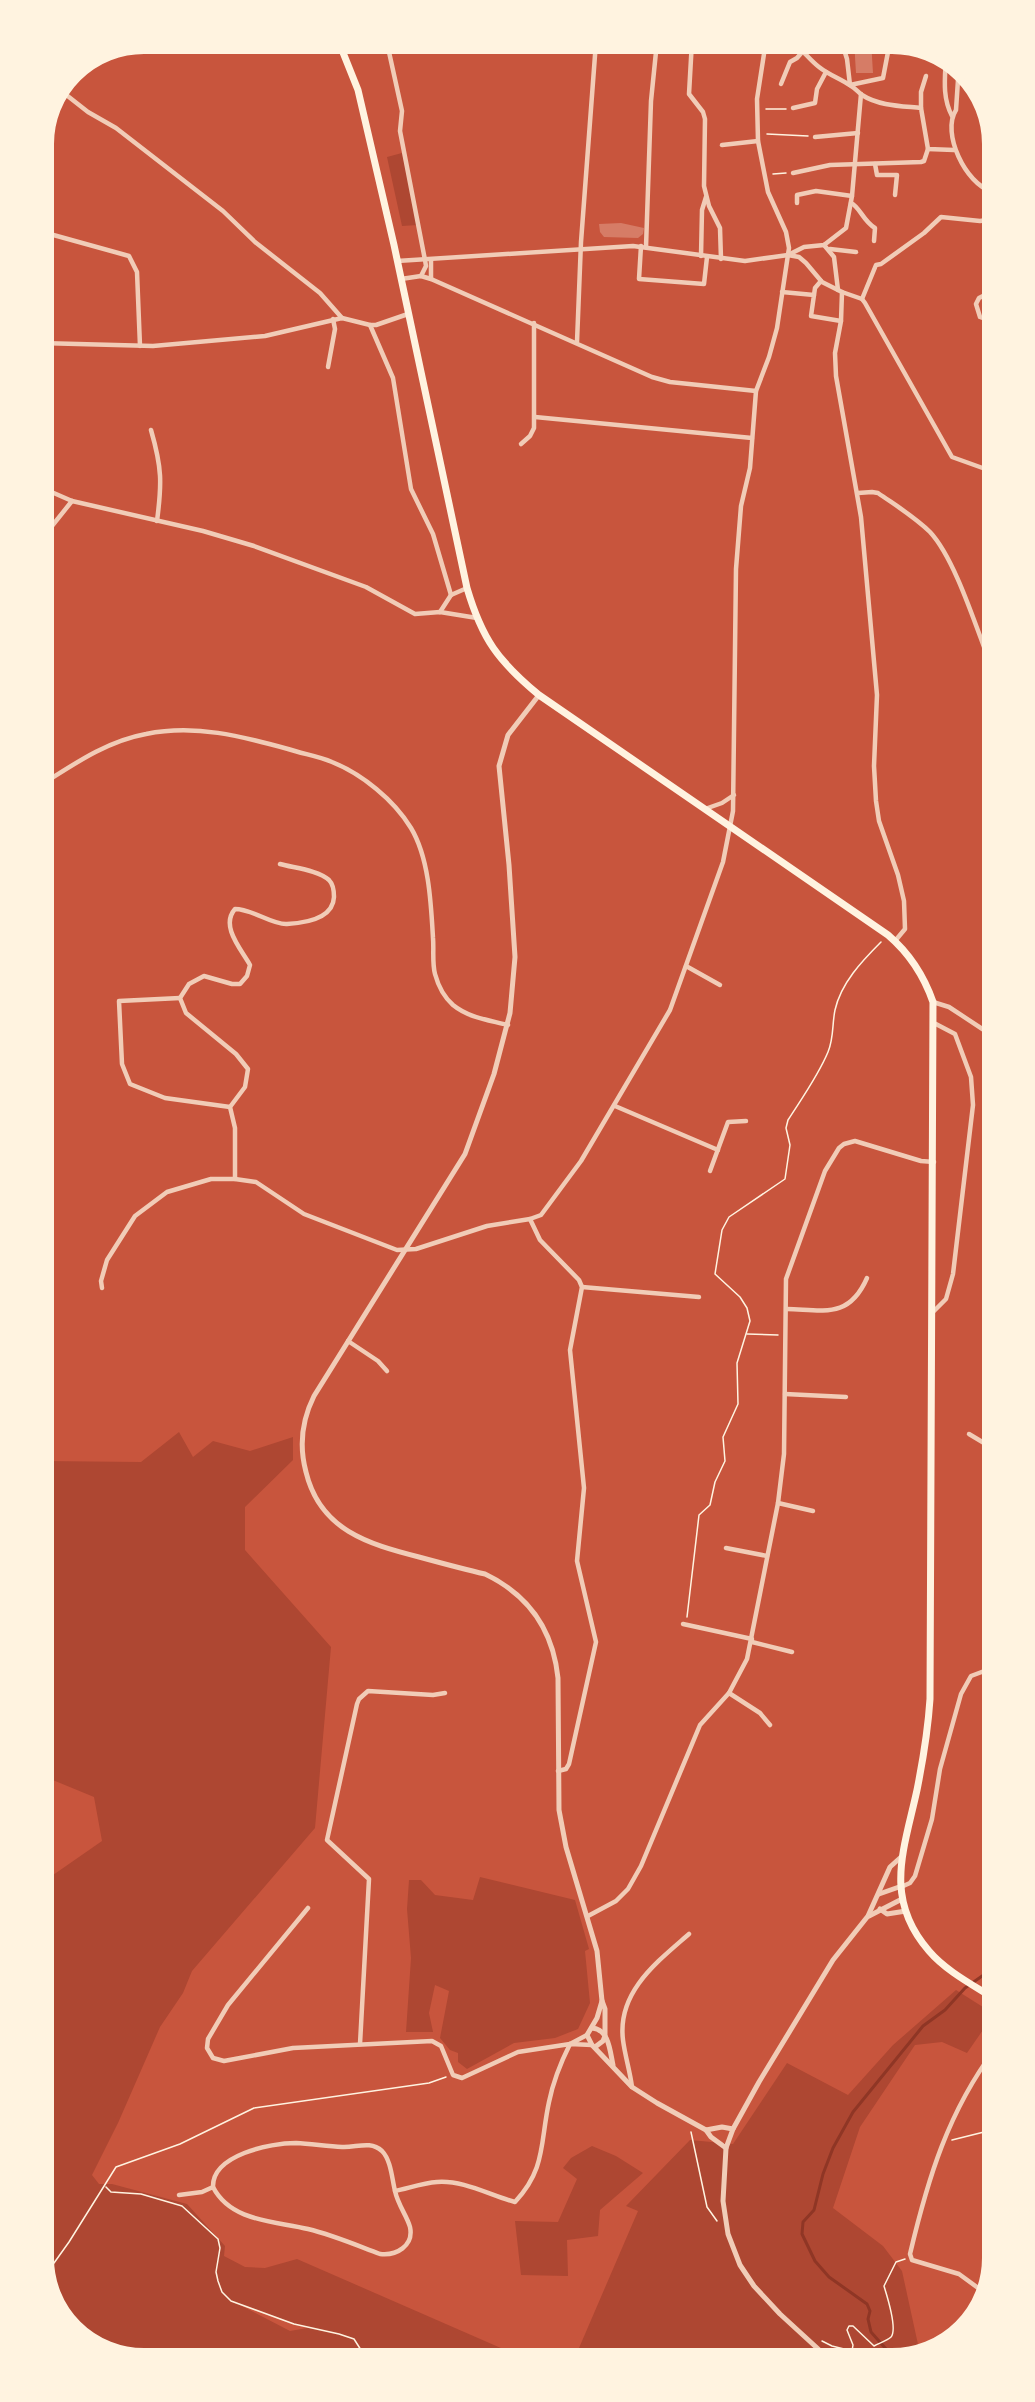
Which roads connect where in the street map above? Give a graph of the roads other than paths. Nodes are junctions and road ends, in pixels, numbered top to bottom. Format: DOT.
graph roads {
  1 [pos="342,50"];
  2 [pos="390,50"];
  3 [pos="595,50"];
  4 [pos="656,50"];
  5 [pos="691,50"];
  6 [pos="764,50"];
  7 [pos="844,50"];
  8 [pos="889,50"];
  9 [pos="803,51"];
  10 [pos="946,67"];
  11 [pos="826,72"];
  12 [pos="926,76"];
  13 [pos="958,77"];
  14 [pos="781,84"];
  15 [pos="850,85"];
  16 [pos="64,93"];
  17 [pos="861,94"];
  18 [pos="793,108"];
  19 [pos="921,108"];
  20 [pos="952,116"];
  21 [pos="858,133"];
  22 [pos="815,136"];
  23 [pos="758,141"];
  24 [pos="722,145"];
  25 [pos="928,149"];
  26 [pos="954,150"];
  27 [pos="875,164"];
  28 [pos="856,165"];
  29 [pos="793,173"];
  30 [pos="986,188"];
  31 [pos="895,195"];
  32 [pos="852,196"];
  33 [pos="706,197"];
  34 [pos="797,203"];
  35 [pos="851,203"];
  36 [pos="986,220"];
  37 [pos="50,234"];
  38 [pos="874,241"];
  39 [pos="824,245"];
  40 [pos="644,247"];
  41 [pos="581,248"];
  42 [pos="830,249"];
  43 [pos="856,252"];
  44 [pos="788,255"];
  45 [pos="704,257"];
  46 [pos="721,259"];
  47 [pos="428,260"];
  48 [pos="397,261"];
  49 [pos="422,276"];
  50 [pos="401,279"];
  51 [pos="431,279"];
  52 [pos="821,281"];
  53 [pos="840,291"];
  54 [pos="782,292"];
  55 [pos="814,295"];
  56 [pos="986,295"];
  57 [pos="862,299"];
  58 [pos="408,314"];
  59 [pos="342,318"];
  60 [pos="333,319"];
  61 [pos="986,319"];
  62 [pos="841,321"];
  63 [pos="534,323"];
  64 [pos="370,325"];
  65 [pos="577,342"];
  66 [pos="50,343"];
  67 [pos="140,346"];
  68 [pos="328,367"];
  69 [pos="756,391"];
  70 [pos="535,417"];
  71 [pos="151,430"];
  72 [pos="752,438"];
  73 [pos="521,444"];
  74 [pos="986,469"];
  75 [pos="50,491"];
  76 [pos="858,493"];
  77 [pos="72,501"];
  78 [pos="157,521"];
  79 [pos="50,529"];
  80 [pos="467,588"];
  81 [pos="451,595"];
  82 [pos="440,612"];
  83 [pos="477,618"];
  84 [pos="986,653"];
  85 [pos="539,695"];
  86 [pos="50,779"];
  87 [pos="734,795"];
  88 [pos="705,809"];
  89 [pos="730,825"];
  90 [pos="280,864"];
  91 [pos="895,941"];
  92 [pos="686,966"];
  93 [pos="720,985"];
  94 [pos="180,998"];
  95 [pos="933,1002"];
  96 [pos="934,1023"];
  97 [pos="508,1025"];
  98 [pos="986,1031"];
  99 [pos="615,1106"];
  100 [pos="230,1107"];
  101 [pos="746,1121"];
  102 [pos="718,1150"];
  103 [pos="934,1162"];
  104 [pos="710,1171"];
  105 [pos="235,1179"];
  106 [pos="530,1219"];
  107 [pos="404,1250"];
  108 [pos="867,1278"];
  109 [pos="582,1287"];
  110 [pos="102,1288"];
  111 [pos="699,1298"];
  112 [pos="787,1309"];
  113 [pos="933,1312"];
  114 [pos="348,1341"];
  115 [pos="387,1371"];
  116 [pos="785,1394"];
  117 [pos="846,1397"];
  118 [pos="969,1434"];
  119 [pos="986,1444"];
  120 [pos="777,1503"];
  121 [pos="813,1511"];
  122 [pos="726,1548"];
  123 [pos="767,1556"];
  124 [pos="685,1624"];
  125 [pos="752,1641"];
  126 [pos="792,1652"];
  127 [pos="986,1670"];
  128 [pos="445,1693"];
  129 [pos="729,1693"];
  130 [pos="770,1725"];
  131 [pos="558,1771"];
  132 [pos="900,1858"];
  133 [pos="899,1887"];
  134 [pos="879,1894"];
  135 [pos="902,1899"];
  136 [pos="308,1908"];
  137 [pos="880,1910"];
  138 [pos="906,1911"];
  139 [pos="588,1916"];
  140 [pos="868,1916"];
  141 [pos="689,1934"];
  142 [pos="986,1993"];
  143 [pos="602,2001"];
  144 [pos="592,2028"];
  145 [pos="587,2035"];
  146 [pos="605,2036"];
  147 [pos="360,2044"];
  148 [pos="570,2044"];
  149 [pos="593,2046"];
  150 [pos="986,2061"];
  151 [pos="613,2065"];
  152 [pos="632,2086"];
  153 [pos="733,2129"];
  154 [pos="706,2130"];
  155 [pos="726,2148"];
  156 [pos="213,2187"];
  157 [pos="395,2191"];
  158 [pos="179,2195"];
  159 [pos="981,2290"];
  160 [pos="821,2352"];
  1 -- 48 [label="main road"];
  2 -- 47 [label="street"];
  3 -- 41 [label="street"];
  4 -- 40 [label="street"];
  5 -- 33 [label="street"];
  6 -- 23 [label="street"];
  7 -- 15 [label="street"];
  8 -- 15 [label="street"];
  9 -- 11 [label="street"];
  9 -- 14 [label="street"];
  10 -- 20 [label="street"];
  11 -- 15 [label="street"];
  11 -- 18 [label="street"];
  12 -- 19 [label="street"];
  13 -- 20 [label="street"];
  15 -- 17 [label="street"];
  16 -- 59 [label="street"];
  17 -- 19 [label="street"];
  17 -- 21 [label="street"];
  19 -- 25 [label="street"];
  20 -- 26 [label="street"];
  21 -- 22 [label="street"];
  21 -- 28 [label="street"];
  23 -- 24 [label="street"];
  23 -- 44 [label="street"];
  25 -- 26 [label="street"];
  25 -- 27 [label="street"];
  26 -- 30 [label="street"];
  27 -- 28 [label="street"];
  27 -- 31 [label="street"];
  28 -- 29 [label="street"];
  28 -- 32 [label="street"];
  32 -- 34 [label="street"];
  32 -- 35 [label="street"];
  33 -- 45 [label="street"];
  33 -- 46 [label="street"];
  35 -- 38 [label="street"];
  35 -- 39 [label="street"];
  36 -- 57 [label="street"];
  37 -- 67 [label="street"];
  39 -- 42 [label="street"];
  39 -- 44 [label="street"];
  40 -- 41 [label="street"];
  40 -- 45 [label="street"];
  40 -- 45 [label="street"];
  41 -- 47 [label="street"];
  41 -- 65 [label="street"];
  42 -- 43 [label="street"];
  42 -- 53 [label="street"];
  44 -- 46 [label="street"];
  44 -- 52 [label="street"];
  44 -- 54 [label="street"];
  45 -- 46 [label="street"];
  47 -- 48 [label="street"];
  47 -- 49 [label="street"];
  47 -- 51 [label="street"];
  48 -- 50 [label="main road"];
  49 -- 50 [label="street"];
  49 -- 51 [label="street"];
  50 -- 58 [label="main road"];
  51 -- 63 [label="street"];
  52 -- 53 [label="street"];
  52 -- 55 [label="street"];
  53 -- 57 [label="street"];
  53 -- 62 [label="street"];
  54 -- 55 [label="street"];
  54 -- 69 [label="street"];
  55 -- 62 [label="street"];
  56 -- 61 [label="street"];
  57 -- 74 [label="street"];
  58 -- 64 [label="street"];
  58 -- 80 [label="main road"];
  59 -- 60 [label="street"];
  59 -- 64 [label="street"];
  60 -- 67 [label="street"];
  60 -- 68 [label="street"];
  62 -- 76 [label="street"];
  63 -- 65 [label="street"];
  63 -- 70 [label="street"];
  64 -- 81 [label="street"];
  65 -- 69 [label="street"];
  66 -- 67 [label="street"];
  69 -- 72 [label="street"];
  70 -- 72 [label="street"];
  70 -- 73 [label="street"];
  71 -- 78 [label="street"];
  72 -- 87 [label="street"];
  75 -- 77 [label="street"];
  76 -- 84 [label="street"];
  76 -- 91 [label="street"];
  77 -- 78 [label="street"];
  77 -- 79 [label="street"];
  78 -- 82 [label="street"];
  80 -- 81 [label="street"];
  80 -- 83 [label="main road"];
  81 -- 82 [label="street"];
  82 -- 83 [label="street"];
  83 -- 85 [label="main road"];
  85 -- 88 [label="main road"];
  85 -- 97 [label="street"];
  86 -- 97 [label="street"];
  87 -- 88 [label="street"];
  87 -- 89 [label="street"];
  88 -- 89 [label="main road"];
  89 -- 91 [label="main road"];
  89 -- 92 [label="street"];
  90 -- 94 [label="street"];
  91 -- 95 [label="main road"];
  92 -- 93 [label="street"];
  92 -- 99 [label="street"];
  94 -- 100 [label="street"];
  94 -- 100 [label="street"];
  95 -- 96 [label="main road"];
  95 -- 98 [label="street"];
  96 -- 103 [label="main road"];
  96 -- 113 [label="street"];
  97 -- 107 [label="street"];
  99 -- 102 [label="street"];
  99 -- 106 [label="street"];
  100 -- 105 [label="street"];
  101 -- 102 [label="street"];
  102 -- 104 [label="street"];
  103 -- 112 [label="street"];
  103 -- 113 [label="main road"];
  105 -- 107 [label="street"];
  105 -- 110 [label="street"];
  106 -- 107 [label="street"];
  106 -- 109 [label="street"];
  107 -- 114 [label="street"];
  108 -- 112 [label="street"];
  109 -- 111 [label="street"];
  109 -- 131 [label="street"];
  112 -- 116 [label="street"];
  113 -- 132 [label="main road"];
  114 -- 115 [label="street"];
  114 -- 131 [label="street"];
  116 -- 117 [label="street"];
  116 -- 120 [label="street"];
  118 -- 119 [label="street"];
  120 -- 121 [label="street"];
  120 -- 123 [label="street"];
  122 -- 123 [label="street"];
  123 -- 125 [label="street"];
  124 -- 125 [label="street"];
  125 -- 126 [label="street"];
  125 -- 129 [label="street"];
  127 -- 133 [label="street"];
  128 -- 147 [label="street"];
  129 -- 130 [label="street"];
  129 -- 139 [label="street"];
  131 -- 139 [label="street"];
  132 -- 133 [label="main road"];
  132 -- 134 [label="street"];
  133 -- 134 [label="street"];
  133 -- 135 [label="main road"];
  134 -- 140 [label="street"];
  135 -- 137 [label="street"];
  135 -- 138 [label="main road"];
  136 -- 147 [label="street"];
  137 -- 138 [label="street"];
  137 -- 140 [label="street"];
  138 -- 142 [label="main road"];
  139 -- 143 [label="street"];
  140 -- 153 [label="street"];
  141 -- 152 [label="street"];
  143 -- 144 [label="street"];
  143 -- 146 [label="street"];
  144 -- 145 [label="street"];
  144 -- 146 [label="street"];
  145 -- 148 [label="street"];
  145 -- 149 [label="street"];
  146 -- 149 [label="street"];
  146 -- 151 [label="street"];
  147 -- 148 [label="street"];
  148 -- 149 [label="street"];
  148 -- 157 [label="street"];
  149 -- 151 [label="street"];
  150 -- 159 [label="street"];
  151 -- 152 [label="street"];
  152 -- 154 [label="street"];
  153 -- 154 [label="street"];
  153 -- 155 [label="street"];
  154 -- 155 [label="street"];
  155 -- 160 [label="street"];
  156 -- 157 [label="street"];
  156 -- 157 [label="street"];
  156 -- 158 [label="street"];
}
